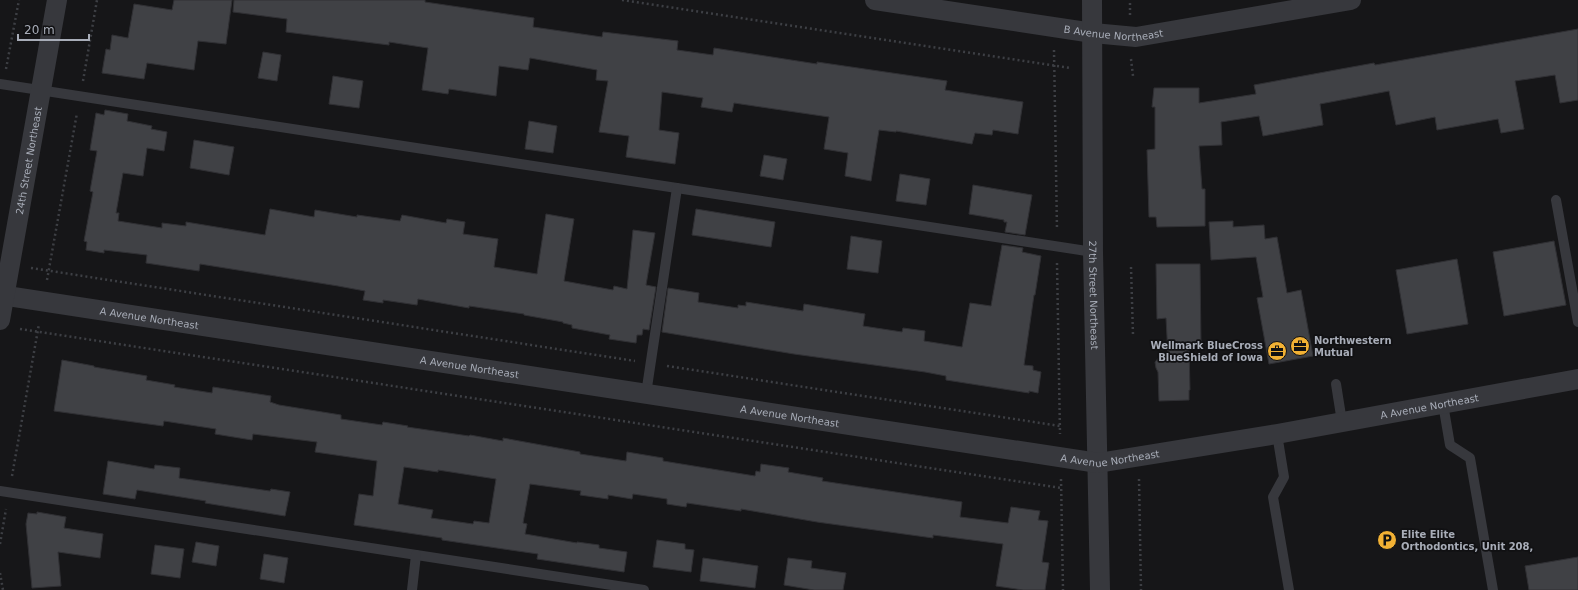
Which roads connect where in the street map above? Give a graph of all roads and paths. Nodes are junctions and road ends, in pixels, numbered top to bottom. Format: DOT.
graph roads {
  1 [pos="19,0"];
  2 [pos="57,0"];
  3 [pos="97,0"];
  4 [pos="622,0"];
  5 [pos="875,0"];
  6 [pos="1092,0"];
  7 [pos="1130,0"];
  8 [pos="1351,0"];
  9 [pos="1130,19"];
  10 [pos="1093,33"];
  11 [pos="1130,56"];
  12 [pos="1076,69"];
  13 [pos="1133,76"];
  14 [pos="2,85"];
  15 [pos="40,90"];
  16 [pos="80,96"];
  17 [pos="677,188"];
  18 [pos="1556,200"];
  19 [pos="1093,252"];
  20 [pos="1131,267"];
  21 [pos="27,268"];
  22 [pos="49,271"];
  23 [pos="46,286"];
  24 [pos="2,295"];
  25 [pos="0,320"];
  26 [pos="40,321"];
  27 [pos="1578,322"];
  28 [pos="18,329"];
  29 [pos="38,332"];
  30 [pos="1133,335"];
  31 [pos="650,363"];
  32 [pos="1578,379"];
  33 [pos="1336,384"];
  34 [pos="646,394"];
  35 [pos="1443,404"];
  36 [pos="1342,422"];
  37 [pos="1060,426"];
  38 [pos="1277,434"];
  39 [pos="1098,463"];
  40 [pos="1139,474"];
  41 [pos="1061,476"];
  42 [pos="1061,488"];
  43 [pos="5,492"];
  44 [pos="0,544"];
  45 [pos="416,555"];
  46 [pos="0,573"];
  47 [pos="3,590"];
  48 [pos="412,590"];
  49 [pos="644,590"];
  50 [pos="1063,590"];
  51 [pos="1100,590"];
  52 [pos="1141,590"];
  53 [pos="1289,590"];
  54 [pos="1493,590"];
  1 -- 14 [label="path"];
  2 -- 15 [label="street, 24th Street Northeast"];
  3 -- 16 [label="path"];
  4 -- 12 [label="path"];
  5 -- 10 [label="street, B Avenue Northeast"];
  6 -- 10 [label="street, 27th Street Northeast"];
  7 -- 9 [label="path"];
  8 -- 10 [label="street, B Avenue Northeast"];
  10 -- 19 [label="street, 27th Street Northeast"];
  11 -- 13 [label="path"];
  14 -- 15 [label="lane"];
  15 -- 16 [label="lane"];
  15 -- 24 [label="street, 24th Street Northeast"];
  16 -- 17 [label="lane"];
  16 -- 22 [label="path"];
  17 -- 19 [label="lane"];
  17 -- 31 [label="lane"];
  18 -- 27 [label="lane"];
  19 -- 39 [label="street, 27th Street Northeast"];
  20 -- 30 [label="path"];
  21 -- 22 [label="path"];
  22 -- 23 [label="path"];
  22 -- 31 [label="path"];
  24 -- 25 [label="street, 24th Street Northeast"];
  24 -- 34 [label="street, A Avenue Northeast"];
  26 -- 29 [label="path"];
  28 -- 29 [label="path"];
  29 -- 42 [label="path"];
  29 -- 43 [label="path"];
  31 -- 34 [label="lane"];
  31 -- 37 [label="path"];
  32 -- 35 [label="street, A Avenue Northeast"];
  33 -- 36 [label="lane"];
  34 -- 39 [label="street, A Avenue Northeast"];
  35 -- 36 [label="street, A Avenue Northeast"];
  35 -- 54 [label="lane"];
  36 -- 38 [label="street, A Avenue Northeast"];
  38 -- 39 [label="street, A Avenue Northeast"];
  38 -- 53 [label="lane"];
  39 -- 51 [label="street, 27th Street Northeast"];
  40 -- 52 [label="path"];
  41 -- 42 [label="path"];
  42 -- 50 [label="path"];
  43 -- 44 [label="path"];
  43 -- 45 [label="lane"];
  45 -- 48 [label="lane"];
  45 -- 49 [label="lane"];
  46 -- 47 [label="path"];
}
